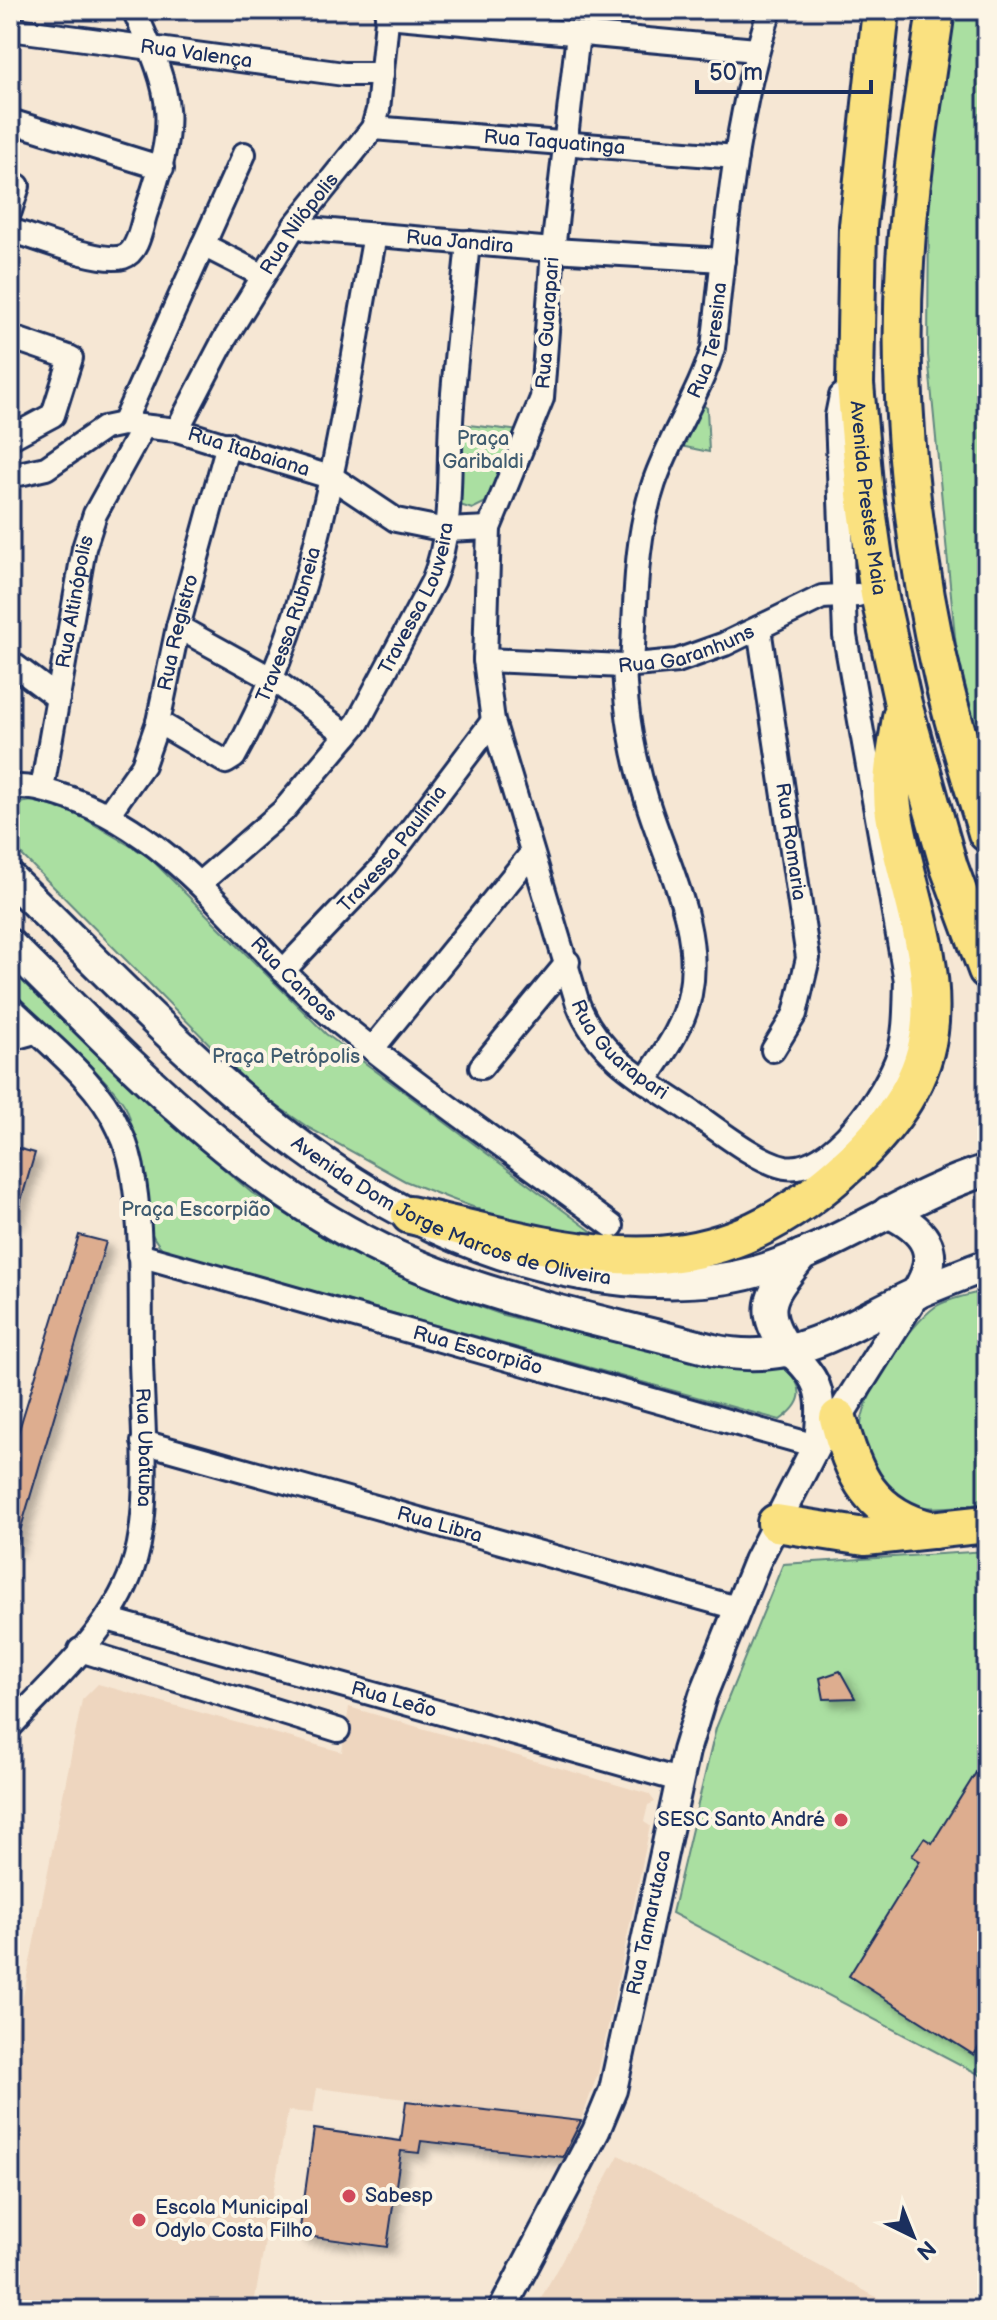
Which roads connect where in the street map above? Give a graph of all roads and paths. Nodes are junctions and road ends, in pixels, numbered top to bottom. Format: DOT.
graph roads {
  1 [pos="134,10"];
  2 [pos="770,10"];
  3 [pos="881,10"];
  4 [pos="936,10"];
  5 [pos="388,13"];
  6 [pos="10,29"];
  7 [pos="578,34"];
  8 [pos="150,47"];
  9 [pos="756,50"];
  10 [pos="382,74"];
  11 [pos="10,121"];
  12 [pos="373,128"];
  13 [pos="565,145"];
  14 [pos="244,154"];
  15 [pos="736,157"];
  16 [pos="162,168"];
  17 [pos="10,184"];
  18 [pos="10,211"];
  19 [pos="295,225"];
  20 [pos="10,230"];
  21 [pos="375,235"];
  22 [pos="468,242"];
  23 [pos="203,245"];
  24 [pos="553,250"];
  25 [pos="723,260"];
  26 [pos="262,275"];
  27 [pos="10,337"];
  28 [pos="133,425"];
  29 [pos="177,430"];
  30 [pos="10,438"];
  31 [pos="228,444"];
  32 [pos="10,476"];
  33 [pos="333,478"];
  34 [pos="489,528"];
  35 [pos="446,530"];
  36 [pos="862,595"];
  37 [pos="178,627"];
  38 [pos="759,628"];
  39 [pos="485,660"];
  40 [pos="10,662"];
  41 [pos="628,665"];
  42 [pos="274,680"];
  43 [pos="58,698"];
  44 [pos="903,704"];
  45 [pos="493,721"];
  46 [pos="158,722"];
  47 [pos="347,735"];
  48 [pos="10,787"];
  49 [pos="42,789"];
  50 [pos="109,813"];
  51 [pos="987,833"];
  52 [pos="532,853"];
  53 [pos="10,878"];
  54 [pos="200,883"];
  55 [pos="10,945"];
  56 [pos="568,962"];
  57 [pos="987,970"];
  58 [pos="283,971"];
  59 [pos="10,1007"];
  60 [pos="35,1032"];
  61 [pos="10,1039"];
  62 [pos="373,1048"];
  63 [pos="773,1050"];
  64 [pos="481,1067"];
  65 [pos="645,1081"];
  66 [pos="982,1172"];
  67 [pos="888,1212"];
  68 [pos="410,1215"];
  69 [pos="612,1226"];
  70 [pos="139,1255"];
  71 [pos="802,1255"];
  72 [pos="987,1265"];
  73 [pos="916,1294"];
  74 [pos="789,1352"];
  75 [pos="824,1435"];
  76 [pos="143,1442"];
  77 [pos="776,1523"];
  78 [pos="987,1524"];
  79 [pos="934,1530"];
  80 [pos="737,1608"];
  81 [pos="107,1619"];
  82 [pos="80,1650"];
  83 [pos="10,1727"];
  84 [pos="338,1730"];
  85 [pos="679,1780"];
  86 [pos="502,2310"];
  1 -- 8 [label="street"];
  2 -- 9 [label="street, Rua Teresina"];
  3 -- 36 [label="highway, Avenida Prestes Maia"];
  4 -- 51 [label="highway"];
  5 -- 7 [label="street"];
  5 -- 10 [label="street, Rua Nilópolis"];
  6 -- 8 [label="street, Rua Valença"];
  7 -- 9 [label="street"];
  7 -- 13 [label="street, Rua Guarapari"];
  8 -- 10 [label="street, Rua Valença"];
  8 -- 16 [label="street"];
  9 -- 15 [label="street, Rua Teresina"];
  10 -- 12 [label="street, Rua Nilópolis"];
  11 -- 16 [label="street"];
  12 -- 13 [label="street, Rua Taquatinga"];
  12 -- 19 [label="street, Rua Nilópolis"];
  13 -- 15 [label="street, Rua Taquatinga"];
  13 -- 24 [label="street, Rua Guarapari"];
  14 -- 23 [label="street, Rua Altinópolis"];
  15 -- 25 [label="street, Rua Teresina"];
  16 -- 20 [label="street"];
  17 -- 18 [label="street"];
  19 -- 21 [label="street, Rua Jandira"];
  19 -- 26 [label="street, Rua Nilópolis"];
  21 -- 22 [label="street, Rua Jandira"];
  21 -- 33 [label="street, Travessa Rubneia"];
  22 -- 24 [label="street, Rua Jandira"];
  22 -- 35 [label="street, Travessa Louveira"];
  23 -- 26 [label="street"];
  23 -- 28 [label="street, Rua Altinópolis"];
  24 -- 25 [label="street, Rua Jandira"];
  24 -- 34 [label="street, Rua Guarapari"];
  25 -- 41 [label="street, Rua Teresina"];
  26 -- 29 [label="street, Rua Nilópolis"];
  27 -- 30 [label="street"];
  28 -- 29 [label="street, Rua Itabaiana"];
  28 -- 32 [label="street, Rua Itabaiana"];
  28 -- 43 [label="street, Rua Altinópolis"];
  29 -- 31 [label="street, Rua Itabaiana"];
  31 -- 33 [label="street, Rua Itabaiana"];
  31 -- 37 [label="street, Rua Registro"];
  33 -- 35 [label="street, Rua Itabaiana"];
  33 -- 42 [label="street, Travessa Rubneia"];
  34 -- 35 [label="street, Rua Itabaiana"];
  34 -- 39 [label="street, Rua Guarapari"];
  35 -- 47 [label="street, Travessa Louveira"];
  36 -- 38 [label="street, Rua Garanhuns"];
  36 -- 44 [label="highway, Avenida Prestes Maia"];
  36 -- 65 [label="street, Rua Guarapari"];
  37 -- 42 [label="street"];
  37 -- 46 [label="street, Rua Registro"];
  38 -- 41 [label="street, Rua Garanhuns"];
  38 -- 63 [label="street, Rua Romaria"];
  39 -- 41 [label="street, Rua Garanhuns"];
  39 -- 45 [label="street, Rua Guarapari"];
  40 -- 43 [label="street"];
  41 -- 65 [label="street, Rua Teresina"];
  42 -- 46 [label="street, Travessa Rubneia"];
  42 -- 47 [label="street"];
  43 -- 49 [label="street, Rua Altinópolis"];
  44 -- 57 [label="highway, Avenida Prestes Maia"];
  44 -- 68 [label="highway"];
  45 -- 52 [label="street, Rua Guarapari"];
  45 -- 58 [label="street, Travessa Paulínia"];
  46 -- 50 [label="street, Rua Registro"];
  47 -- 54 [label="street, Travessa Louveira"];
  48 -- 49 [label="street, Rua Canoas"];
  49 -- 50 [label="street, Rua Canoas"];
  50 -- 54 [label="street, Rua Canoas"];
  52 -- 56 [label="street, Rua Guarapari"];
  52 -- 62 [label="street"];
  53 -- 68 [label="main road, Avenida Dom Jorge Marcos de Oliveira"];
  54 -- 58 [label="street, Rua Canoas"];
  55 -- 74 [label="main road"];
  56 -- 64 [label="street"];
  56 -- 65 [label="street, Rua Guarapari"];
  58 -- 62 [label="street, Rua Canoas"];
  59 -- 60 [label="street, Rua Ubatuba"];
  60 -- 61 [label="street"];
  60 -- 70 [label="street, Rua Ubatuba"];
  62 -- 69 [label="street, Rua Canoas"];
  66 -- 67 [label="main road, Avenida Dom Jorge Marcos de Oliveira"];
  67 -- 71 [label="main road, Avenida Dom Jorge Marcos de Oliveira"];
  67 -- 73 [label="main road"];
  68 -- 71 [label="main road, Avenida Dom Jorge Marcos de Oliveira"];
  70 -- 75 [label="street, Rua Escorpião"];
  70 -- 76 [label="street, Rua Ubatuba"];
  71 -- 74 [label="main road"];
  72 -- 73 [label="main road"];
  73 -- 74 [label="main road"];
  73 -- 75 [label="street, Rua Tamarutaca"];
  74 -- 75 [label="street, Rua Tamarutaca"];
  75 -- 77 [label="street, Rua Tamarutaca"];
  75 -- 79 [label="highway"];
  76 -- 80 [label="street, Rua Libra"];
  76 -- 81 [label="street, Rua Ubatuba"];
  77 -- 79 [label="highway"];
  77 -- 80 [label="street, Rua Tamarutaca"];
  78 -- 79 [label="highway"];
  80 -- 85 [label="street, Rua Tamarutaca"];
  81 -- 82 [label="street, Rua Ubatuba"];
  81 -- 85 [label="street, Rua Leão"];
  82 -- 83 [label="street, Rua Ubatuba"];
  82 -- 84 [label="street"];
  85 -- 86 [label="street, Rua Tamarutaca"];
}
